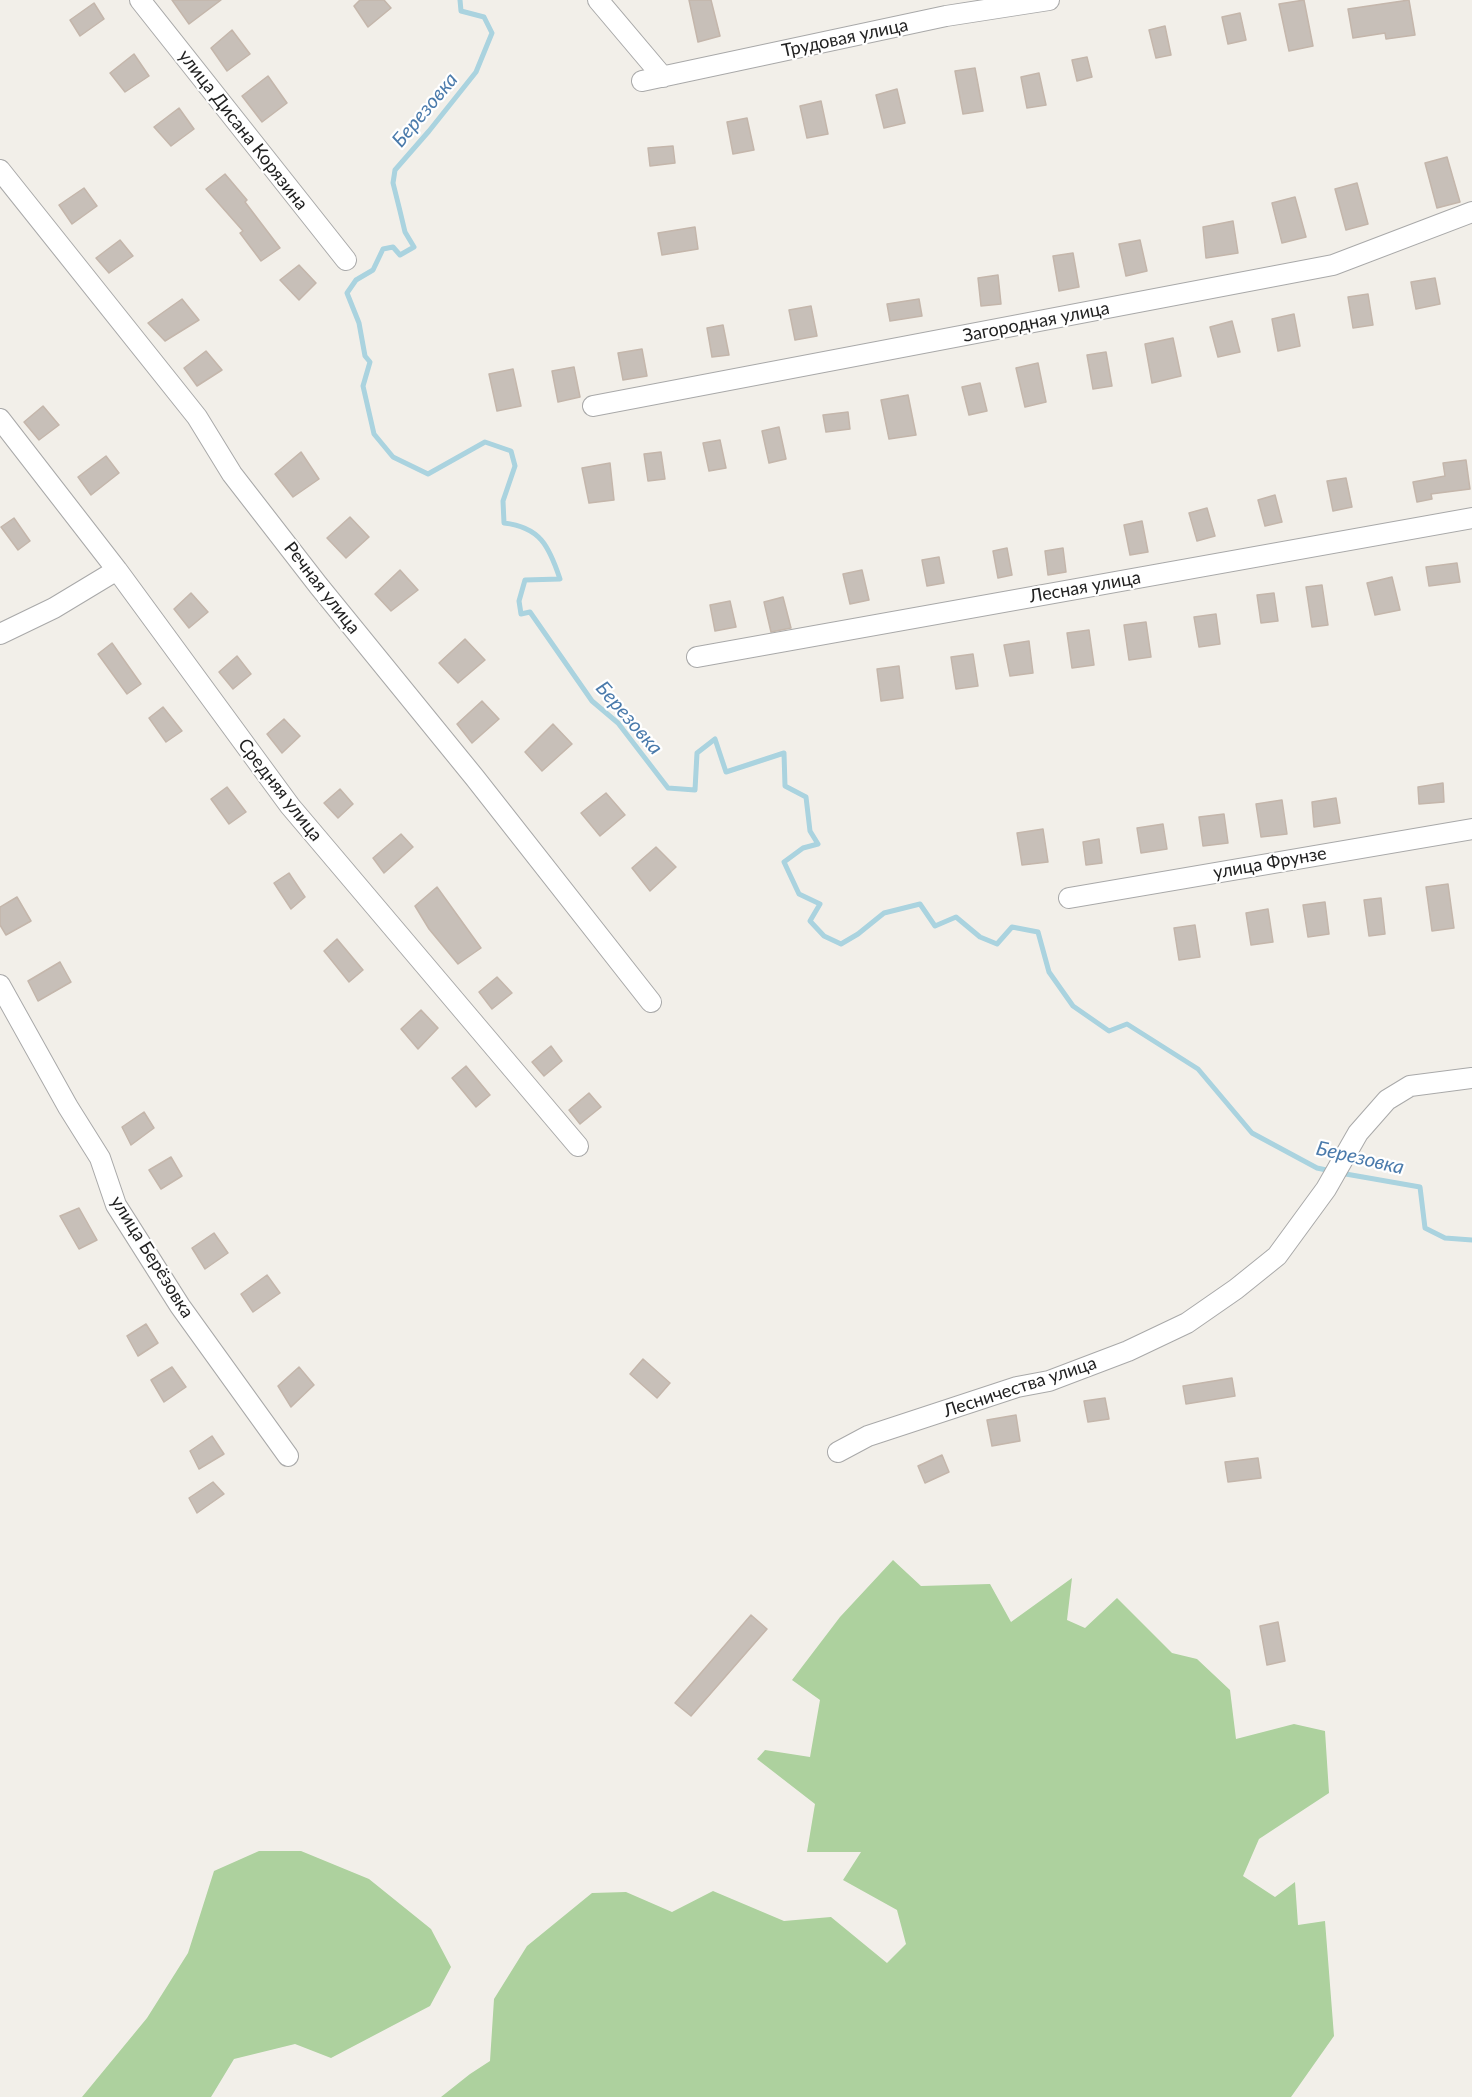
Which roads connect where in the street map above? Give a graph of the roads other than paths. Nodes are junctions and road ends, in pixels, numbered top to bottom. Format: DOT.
graph roads {
  1 [pos="140,0"];
  2 [pos="598,0"];
  3 [pos="1049,0"];
  4 [pos="663,77"];
  5 [pos="642,81"];
  6 [pos="0,170"];
  7 [pos="1472,212"];
  8 [pos="346,260"];
  9 [pos="593,406"];
  10 [pos="0,419"];
  11 [pos="1472,518"];
  12 [pos="117,570"];
  13 [pos="0,634"];
  14 [pos="697,657"];
  15 [pos="1472,829"];
  16 [pos="1069,898"];
  17 [pos="0,985"];
  18 [pos="651,1002"];
  19 [pos="1472,1078"];
  20 [pos="578,1146"];
  21 [pos="838,1452"];
  22 [pos="288,1455"];
  1 -- 8 [label="street, улица Дисана Корязина"];
  2 -- 4 [label="street"];
  3 -- 4 [label="street, Трудовая улица"];
  4 -- 5 [label="street, Трудовая улица"];
  6 -- 18 [label="street, Речная улица"];
  7 -- 9 [label="street, Загородная улица"];
  10 -- 12 [label="street, Средняя улица"];
  11 -- 14 [label="street, Лесная улица"];
  12 -- 13 [label="street"];
  12 -- 20 [label="street, Средняя улица"];
  15 -- 16 [label="street, улица Фрунзе"];
  17 -- 22 [label="street, улица Берёзовка"];
  19 -- 21 [label="street, Лесничества улица"];
}
